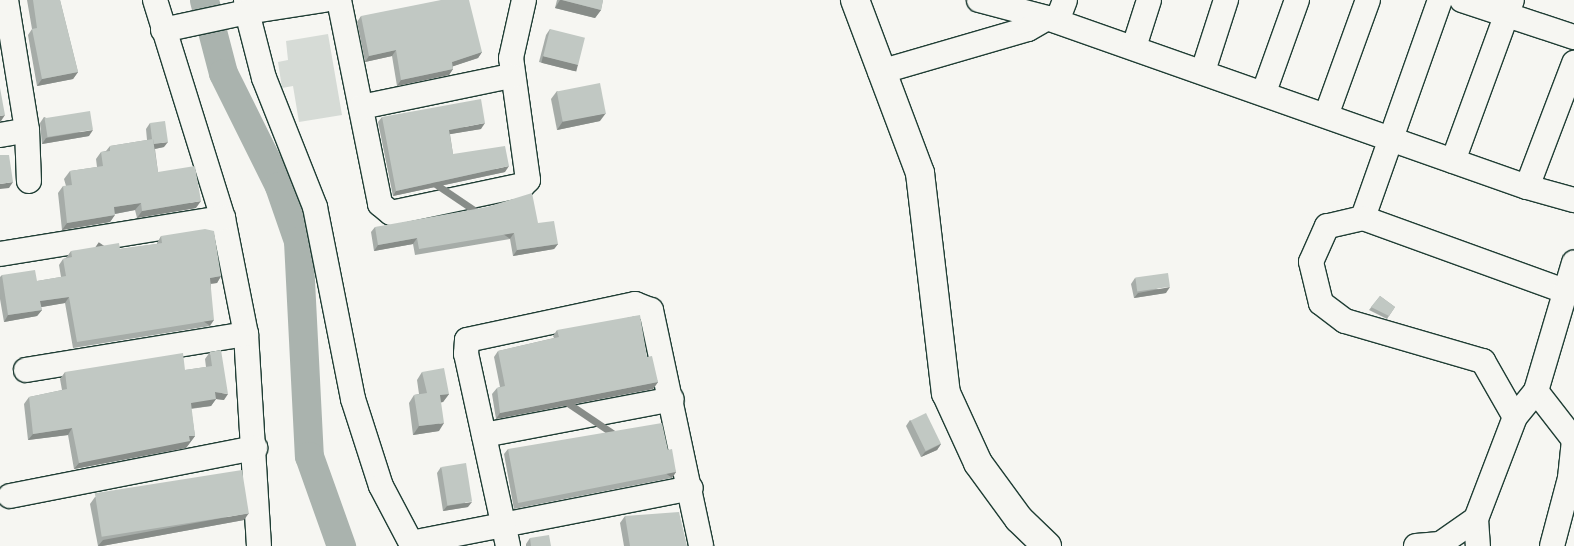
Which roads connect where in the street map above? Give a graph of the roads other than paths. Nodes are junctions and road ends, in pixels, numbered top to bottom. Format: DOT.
graph roads {
  1 [pos="6,0"];
  2 [pos="155,0"];
  3 [pos="324,0"];
  4 [pos="339,0"];
  5 [pos="524,0"];
  6 [pos="855,0"];
  7 [pos="982,0"];
  8 [pos="1149,0"];
  9 [pos="1226,0"];
  10 [pos="1297,0"];
  11 [pos="1368,0"];
  12 [pos="1440,0"];
  13 [pos="1462,0"];
  14 [pos="1509,7"];
  15 [pos="241,9"];
  16 [pos="1056,13"];
  17 [pos="173,27"];
  18 [pos="6,34"];
  19 [pos="1574,37"];
  20 [pos="1134,48"];
  21 [pos="1574,63"];
  22 [pos="1203,71"];
  23 [pos="880,72"];
  24 [pos="511,76"];
  25 [pos="1264,92"];
  26 [pos="361,107"];
  27 [pos="1327,114"];
  28 [pos="27,130"];
  29 [pos="0,135"];
  30 [pos="1391,136"];
  31 [pos="1453,161"];
  32 [pos="29,181"];
  33 [pos="1526,187"];
  34 [pos="1574,200"];
  35 [pos="224,218"];
  36 [pos="1363,218"];
  37 [pos="0,254"];
  38 [pos="1574,263"];
  39 [pos="1565,291"];
  40 [pos="246,334"];
  41 [pos="26,370"];
  42 [pos="1536,391"];
  43 [pos="672,398"];
  44 [pos="1515,417"];
  45 [pos="484,435"];
  46 [pos="255,448"];
  47 [pos="691,488"];
  48 [pos="10,496"];
  49 [pos="1476,519"];
  50 [pos="506,536"];
  51 [pos="412,545"];
  52 [pos="258,546"];
  53 [pos="701,546"];
  54 [pos="1047,546"];
  55 [pos="1416,546"];
  56 [pos="1478,546"];
  57 [pos="1552,546"];
  1 -- 18 [label="street"];
  2 -- 17 [label="street"];
  3 -- 15 [label="street"];
  4 -- 26 [label="street"];
  5 -- 24 [label="street"];
  6 -- 23 [label="main road"];
  7 -- 16 [label="street"];
  8 -- 20 [label="street"];
  9 -- 22 [label="street"];
  10 -- 25 [label="street"];
  11 -- 27 [label="street"];
  12 -- 30 [label="street"];
  13 -- 14 [label="street"];
  14 -- 19 [label="street"];
  14 -- 31 [label="street"];
  15 -- 17 [label="street"];
  15 -- 51 [label="street"];
  16 -- 20 [label="street"];
  16 -- 23 [label="street"];
  17 -- 35 [label="street"];
  18 -- 28 [label="street"];
  20 -- 22 [label="street"];
  21 -- 33 [label="street"];
  22 -- 25 [label="street"];
  23 -- 54 [label="main road"];
  24 -- 26 [label="street"];
  24 -- 26 [label="street"];
  25 -- 27 [label="street"];
  27 -- 30 [label="street"];
  28 -- 29 [label="street"];
  28 -- 32 [label="street"];
  30 -- 31 [label="street"];
  30 -- 36 [label="street"];
  31 -- 33 [label="street"];
  33 -- 34 [label="street"];
  35 -- 37 [label="street"];
  35 -- 40 [label="street"];
  36 -- 39 [label="street"];
  36 -- 44 [label="street"];
  38 -- 39 [label="street"];
  39 -- 42 [label="street"];
  40 -- 41 [label="street"];
  40 -- 46 [label="street"];
  42 -- 44 [label="street"];
  42 -- 57 [label="street"];
  43 -- 45 [label="street"];
  43 -- 45 [label="street"];
  43 -- 47 [label="street"];
  44 -- 49 [label="street"];
  45 -- 50 [label="street"];
  46 -- 48 [label="street"];
  46 -- 52 [label="street"];
  47 -- 50 [label="street"];
  47 -- 53 [label="street"];
  49 -- 55 [label="street"];
  49 -- 56 [label="street"];
  50 -- 51 [label="street"];
}
